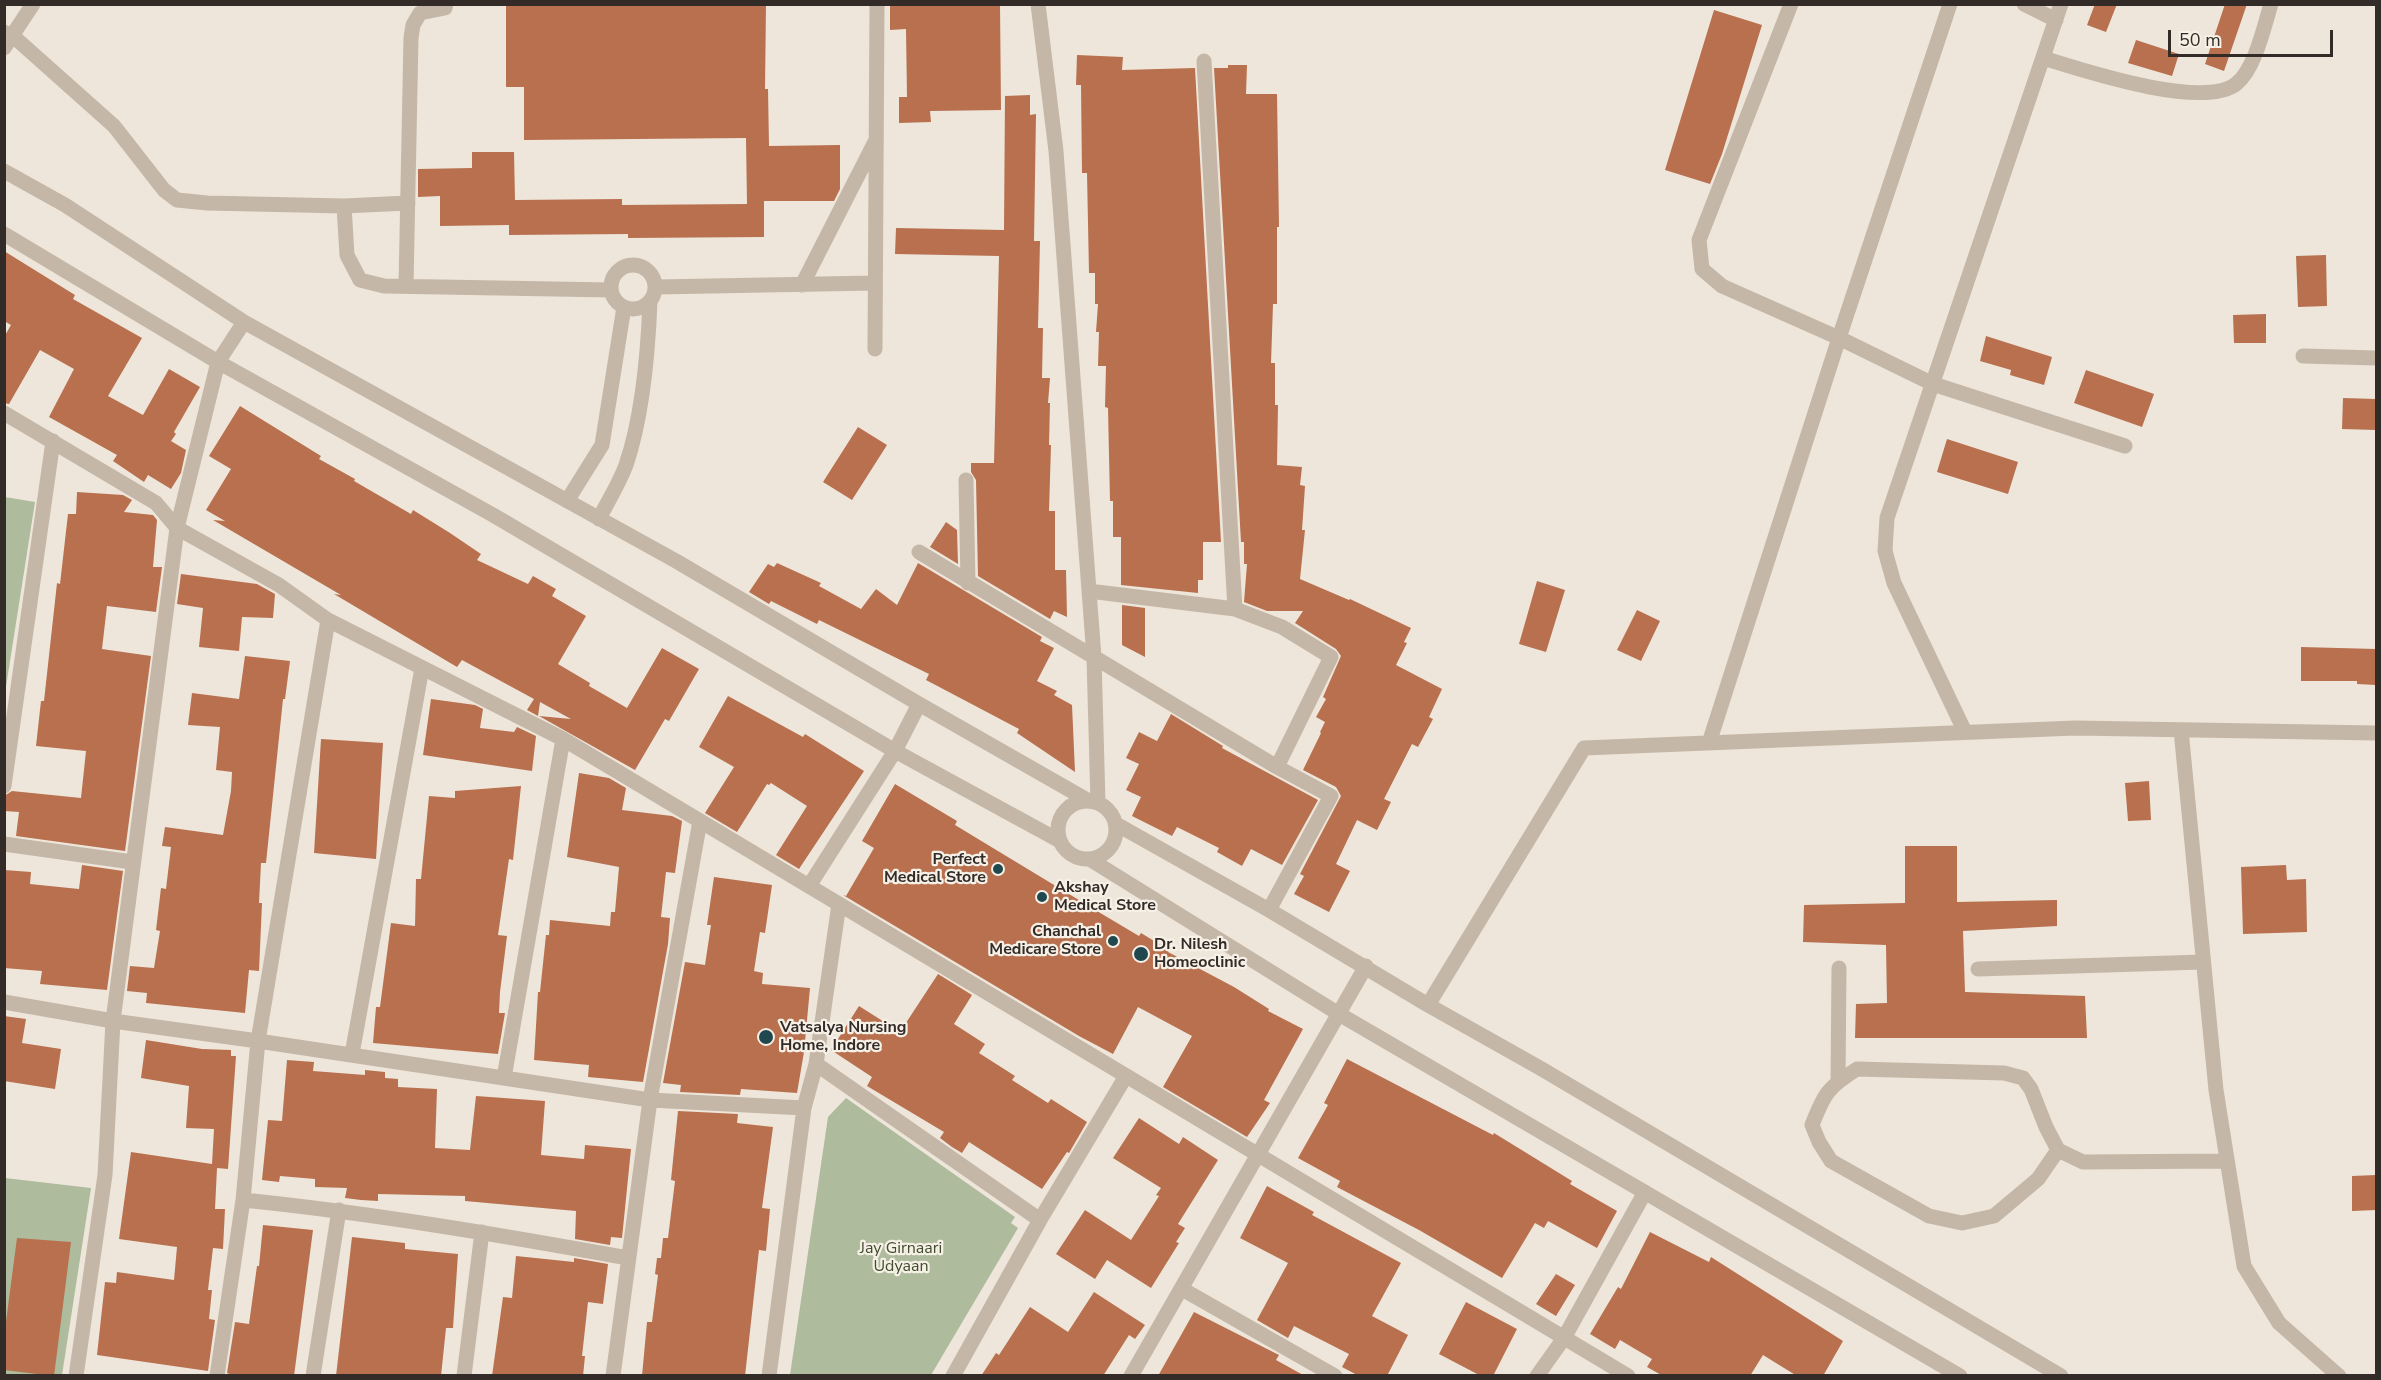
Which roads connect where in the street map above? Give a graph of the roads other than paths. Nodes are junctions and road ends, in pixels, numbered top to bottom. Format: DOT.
graph roads {
  1 [pos="33,4"];
  2 [pos="446,4"];
  3 [pos="877,4"];
  4 [pos="1038,4"];
  5 [pos="1791,4"];
  6 [pos="1950,4"];
  7 [pos="2024,4"];
  8 [pos="2061,4"];
  9 [pos="2271,4"];
  10 [pos="2056,20"];
  11 [pos="7,39"];
  12 [pos="2043,58"];
  13 [pos="1204,61"];
  14 [pos="877,140"];
  15 [pos="4,171"];
  16 [pos="408,203"];
  17 [pos="344,206"];
  18 [pos="4,234"];
  19 [pos="875,284"];
  20 [pos="802,285"];
  21 [pos="406,286"];
  22 [pos="611,290"];
  23 [pos="653,294"];
  24 [pos="624,307"];
  25 [pos="244,322"];
  26 [pos="1839,339"];
  27 [pos="875,349"];
  28 [pos="2303,356"];
  29 [pos="2376,358"];
  30 [pos="218,362"];
  31 [pos="1933,384"];
  32 [pos="4,412"];
  33 [pos="53,441"];
  34 [pos="2125,446"];
  35 [pos="966,480"];
  36 [pos="567,501"];
  37 [pos="599,519"];
  38 [pos="177,528"];
  39 [pos="919,552"];
  40 [pos="968,583"];
  41 [pos="1089,591"];
  42 [pos="1234,609"];
  43 [pos="328,620"];
  44 [pos="1094,657"];
  45 [pos="422,668"];
  46 [pos="919,704"];
  47 [pos="2181,730"];
  48 [pos="1965,732"];
  49 [pos="2376,733"];
  50 [pos="563,738"];
  51 [pos="1709,742"];
  52 [pos="895,751"];
  53 [pos="1277,767"];
  54 [pos="4,786"];
  55 [pos="1094,802"];
  56 [pos="700,821"];
  57 [pos="1116,824"];
  58 [pos="1060,841"];
  59 [pos="4,844"];
  60 [pos="1091,860"];
  61 [pos="132,862"];
  62 [pos="809,886"];
  63 [pos="839,904"];
  64 [pos="1269,910"];
  65 [pos="2203,962"];
  66 [pos="1366,966"];
  67 [pos="1839,968"];
  68 [pos="1978,969"];
  69 [pos="4,1002"];
  70 [pos="1428,1005"];
  71 [pos="1339,1014"];
  72 [pos="113,1021"];
  73 [pos="258,1041"];
  74 [pos="352,1054"];
  75 [pos="816,1064"];
  76 [pos="1126,1076"];
  77 [pos="504,1078"];
  78 [pos="1838,1081"];
  79 [pos="650,1100"];
  80 [pos="804,1108"];
  81 [pos="2058,1150"];
  82 [pos="1258,1155"];
  83 [pos="2227,1161"];
  84 [pos="1645,1192"];
  85 [pos="243,1200"];
  86 [pos="339,1210"];
  87 [pos="1040,1220"];
  88 [pos="482,1232"];
  89 [pos="628,1258"];
  90 [pos="1182,1289"];
  91 [pos="1564,1338"];
  92 [pos="1313,1370"];
  93 [pos="1953,1374"];
  94 [pos="76,1376"];
  95 [pos="217,1376"];
  96 [pos="313,1376"];
  97 [pos="464,1376"];
  98 [pos="613,1376"];
  99 [pos="769,1376"];
  100 [pos="953,1376"];
  101 [pos="1131,1376"];
  102 [pos="1335,1376"];
  103 [pos="1537,1376"];
  104 [pos="1628,1376"];
  105 [pos="2061,1376"];
  106 [pos="2339,1376"];
  1 -- 11 [label="street"];
  2 -- 16 [label="street"];
  3 -- 14 [label="street"];
  4 -- 41 [label="street"];
  5 -- 26 [label="street"];
  6 -- 26 [label="street"];
  7 -- 10 [label="street"];
  8 -- 10 [label="street"];
  9 -- 12 [label="street"];
  10 -- 12 [label="street"];
  11 -- 17 [label="street"];
  12 -- 31 [label="street"];
  13 -- 42 [label="street"];
  14 -- 19 [label="street"];
  14 -- 20 [label="street"];
  15 -- 25 [label="street"];
  16 -- 17 [label="street"];
  16 -- 21 [label="street"];
  17 -- 21 [label="street"];
  18 -- 30 [label="street"];
  19 -- 20 [label="street"];
  19 -- 27 [label="street"];
  20 -- 23 [label="street"];
  21 -- 22 [label="street"];
  22 -- 23 [label="street"];
  22 -- 24 [label="street"];
  23 -- 24 [label="street"];
  23 -- 37 [label="street"];
  24 -- 36 [label="street"];
  25 -- 30 [label="street"];
  25 -- 36 [label="street"];
  26 -- 31 [label="street"];
  26 -- 51 [label="street"];
  28 -- 29 [label="street"];
  30 -- 38 [label="street"];
  30 -- 52 [label="street"];
  31 -- 34 [label="street"];
  31 -- 48 [label="street"];
  32 -- 33 [label="street"];
  33 -- 38 [label="street"];
  33 -- 54 [label="street"];
  35 -- 40 [label="street"];
  36 -- 37 [label="street"];
  37 -- 46 [label="street"];
  38 -- 43 [label="street"];
  38 -- 61 [label="street"];
  39 -- 40 [label="street"];
  40 -- 44 [label="street"];
  41 -- 42 [label="street"];
  41 -- 44 [label="street"];
  42 -- 53 [label="street"];
  43 -- 45 [label="street"];
  43 -- 73 [label="street"];
  44 -- 53 [label="street"];
  44 -- 55 [label="street"];
  45 -- 50 [label="street"];
  45 -- 74 [label="street"];
  46 -- 52 [label="street"];
  46 -- 55 [label="street"];
  47 -- 48 [label="street"];
  47 -- 49 [label="street"];
  47 -- 65 [label="street"];
  48 -- 51 [label="street"];
  50 -- 56 [label="street"];
  50 -- 77 [label="street"];
  51 -- 70 [label="street"];
  52 -- 58 [label="street"];
  52 -- 62 [label="street"];
  53 -- 64 [label="street"];
  55 -- 57 [label="street"];
  55 -- 58 [label="street"];
  56 -- 62 [label="street"];
  56 -- 79 [label="street"];
  57 -- 60 [label="street"];
  57 -- 64 [label="street"];
  58 -- 60 [label="street"];
  59 -- 61 [label="street"];
  60 -- 71 [label="street"];
  61 -- 72 [label="street"];
  62 -- 63 [label="street"];
  63 -- 75 [label="street"];
  63 -- 76 [label="street"];
  64 -- 66 [label="street"];
  65 -- 68 [label="street"];
  65 -- 83 [label="street"];
  66 -- 70 [label="street"];
  66 -- 71 [label="street"];
  67 -- 78 [label="street"];
  69 -- 72 [label="street"];
  70 -- 105 [label="street"];
  71 -- 82 [label="street"];
  71 -- 84 [label="street"];
  72 -- 73 [label="street"];
  72 -- 94 [label="street"];
  73 -- 74 [label="street"];
  73 -- 85 [label="street"];
  74 -- 77 [label="street"];
  75 -- 80 [label="street"];
  75 -- 87 [label="street"];
  76 -- 82 [label="street"];
  76 -- 87 [label="street"];
  77 -- 79 [label="street"];
  78 -- 81 [label="street"];
  78 -- 81 [label="street"];
  79 -- 80 [label="street"];
  79 -- 89 [label="street"];
  80 -- 99 [label="street"];
  81 -- 83 [label="street"];
  82 -- 90 [label="street"];
  82 -- 91 [label="street"];
  83 -- 106 [label="street"];
  84 -- 91 [label="street"];
  84 -- 93 [label="street"];
  85 -- 86 [label="street"];
  85 -- 95 [label="street"];
  86 -- 88 [label="street"];
  86 -- 96 [label="street"];
  87 -- 100 [label="street"];
  88 -- 89 [label="street"];
  88 -- 97 [label="street"];
  89 -- 98 [label="street"];
  90 -- 92 [label="street"];
  90 -- 101 [label="street"];
  91 -- 103 [label="street"];
  91 -- 104 [label="street"];
  92 -- 102 [label="street"];
}
